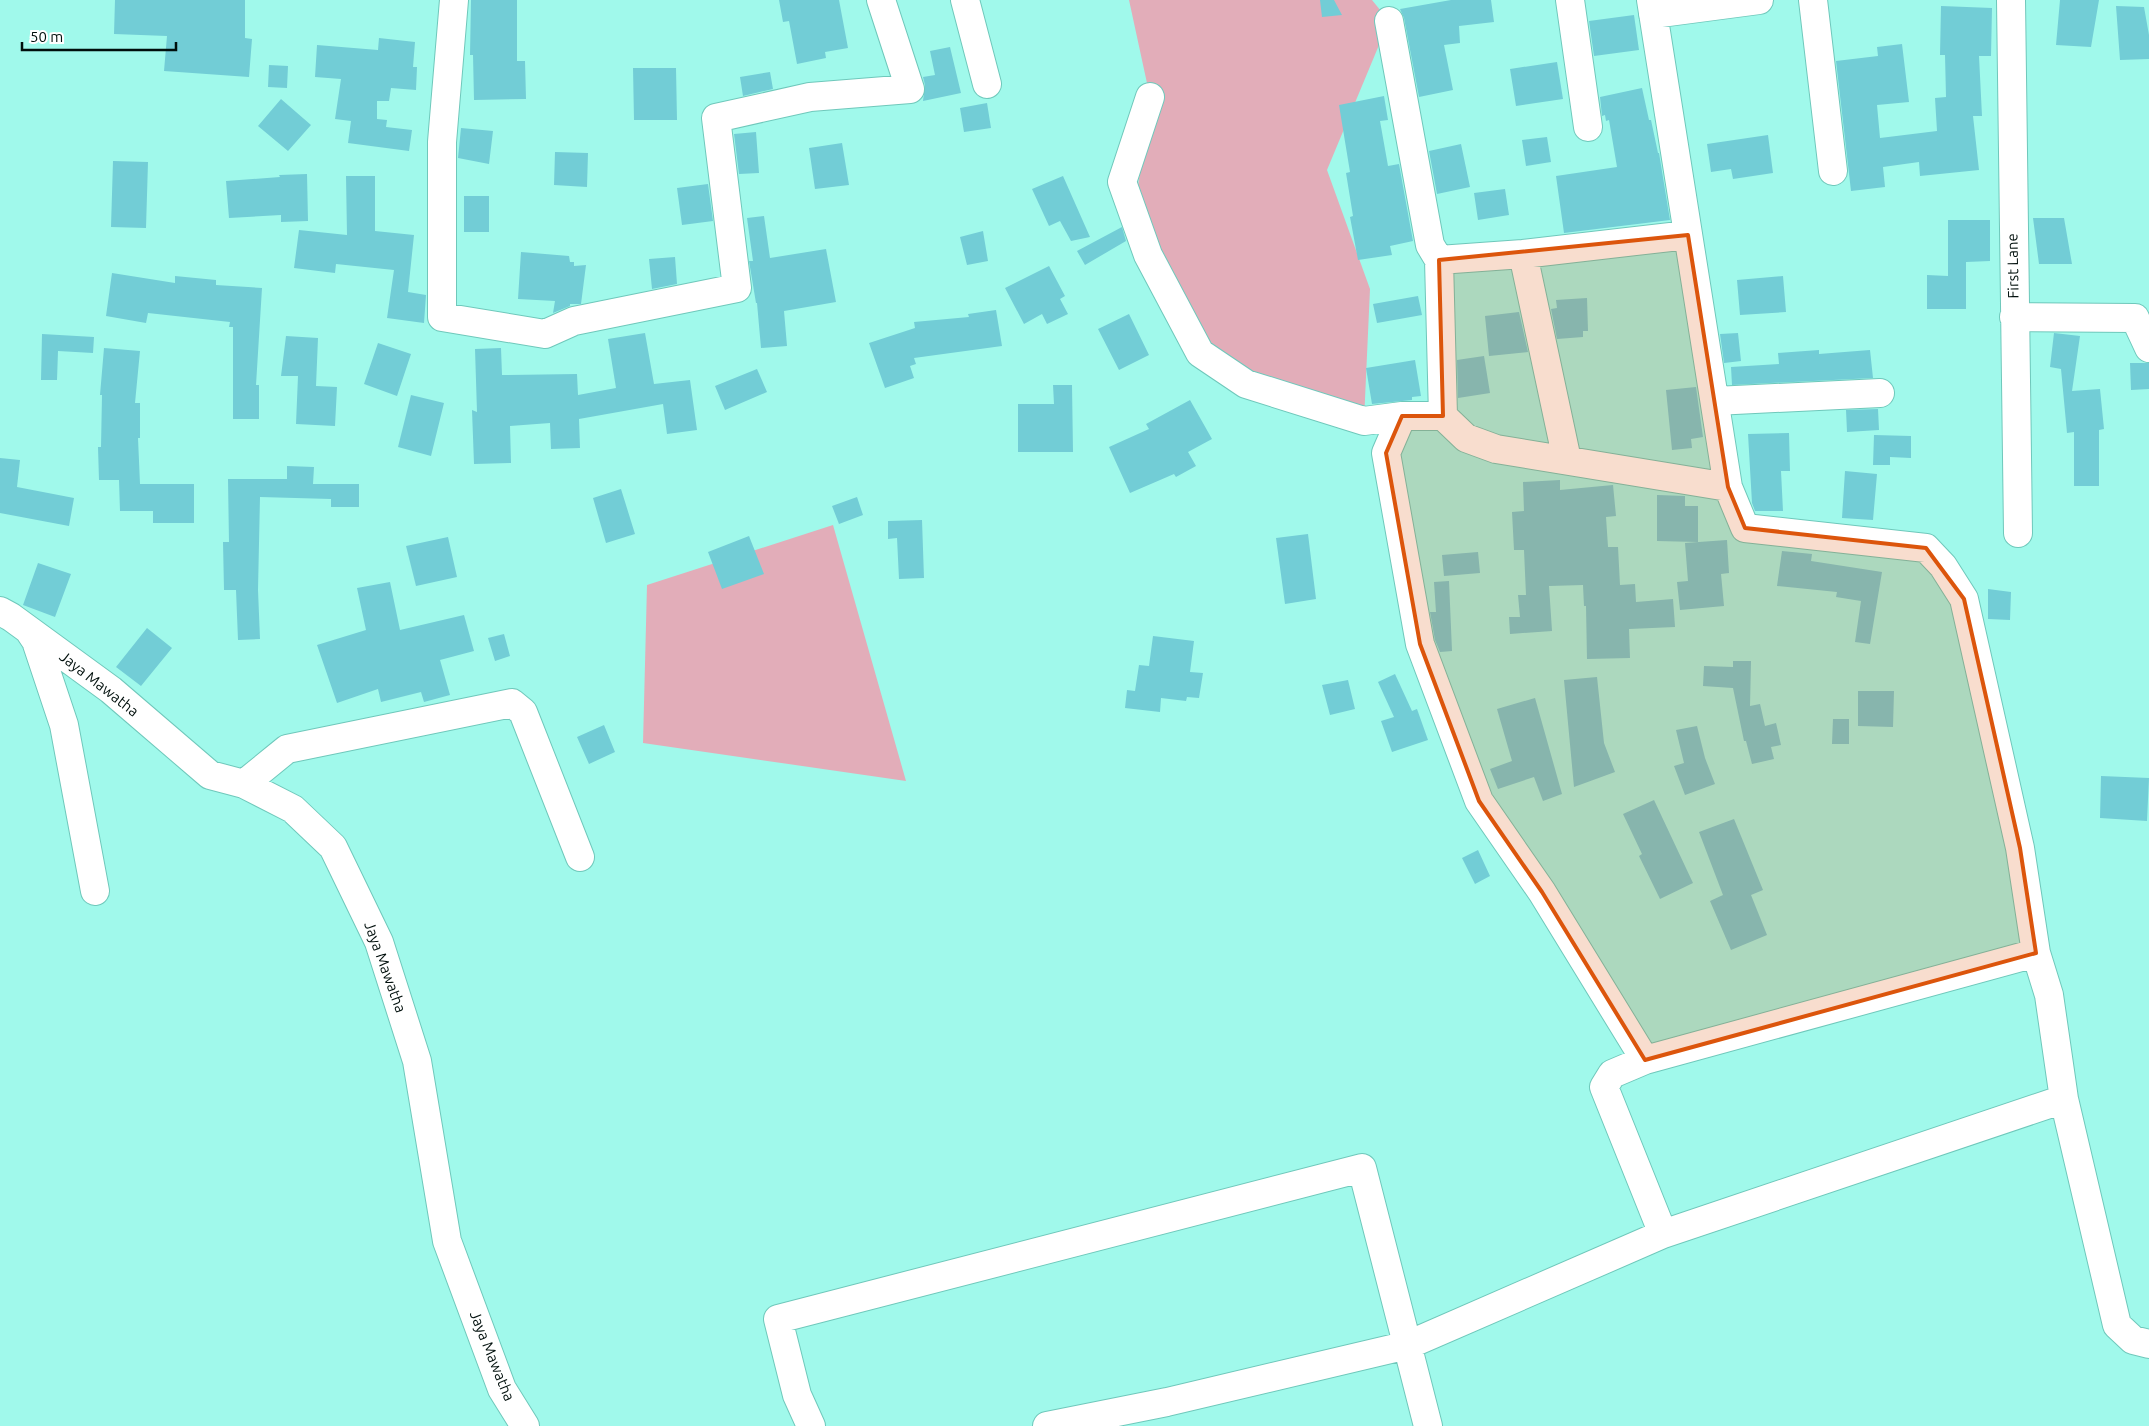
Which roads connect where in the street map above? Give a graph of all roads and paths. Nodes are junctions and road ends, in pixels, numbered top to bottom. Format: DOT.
graph roads {
  1 [pos="454,0"];
  2 [pos="881,0"];
  3 [pos="965,0"];
  4 [pos="1570,0"];
  5 [pos="1759,0"];
  6 [pos="1813,0"];
  7 [pos="2011,0"];
  8 [pos="1652,7"];
  9 [pos="1389,22"];
  10 [pos="987,84"];
  11 [pos="1150,97"];
  12 [pos="1588,128"];
  13 [pos="1833,171"];
  14 [pos="1688,235"];
  15 [pos="1523,254"];
  16 [pos="1439,260"];
  17 [pos="2014,317"];
  18 [pos="2149,348"];
  19 [pos="1880,392"];
  20 [pos="1715,401"];
  21 [pos="1402,416"];
  22 [pos="1443,416"];
  23 [pos="1567,460"];
  24 [pos="1728,487"];
  25 [pos="2018,533"];
  26 [pos="0,611"];
  27 [pos="29,630"];
  28 [pos="244,784"];
  29 [pos="580,857"];
  30 [pos="95,891"];
  31 [pos="2036,953"];
  32 [pos="1645,1060"];
  33 [pos="2064,1099"];
  34 [pos="1662,1234"];
  35 [pos="2149,1344"];
  36 [pos="1408,1345"];
  37 [pos="524,1426"];
  38 [pos="811,1426"];
  39 [pos="1047,1426"];
  40 [pos="1428,1426"];
  1 -- 2 [label="street"];
  3 -- 10 [label="street"];
  4 -- 12 [label="street"];
  5 -- 8 [label="street"];
  6 -- 13 [label="street"];
  7 -- 17 [label="street, First Lane"];
  8 -- 14 [label="street"];
  9 -- 16 [label="street"];
  11 -- 21 [label="street"];
  14 -- 15 [label="street"];
  14 -- 20 [label="street"];
  15 -- 16 [label="street"];
  15 -- 23 [label="street"];
  16 -- 22 [label="street"];
  17 -- 18 [label="street"];
  17 -- 25 [label="street, First Lane"];
  19 -- 20 [label="street"];
  20 -- 24 [label="street"];
  21 -- 22 [label="street"];
  21 -- 32 [label="street"];
  22 -- 23 [label="street"];
  23 -- 24 [label="street"];
  24 -- 31 [label="street"];
  26 -- 27 [label="street, Jaya Mawatha"];
  27 -- 28 [label="street, Jaya Mawatha"];
  27 -- 30 [label="street"];
  28 -- 29 [label="street"];
  28 -- 37 [label="street, Jaya Mawatha"];
  31 -- 32 [label="street"];
  31 -- 33 [label="street"];
  32 -- 34 [label="street"];
  33 -- 34 [label="street"];
  33 -- 35 [label="street"];
  34 -- 36 [label="street"];
  36 -- 38 [label="street"];
  36 -- 39 [label="street"];
  36 -- 40 [label="street"];
}
